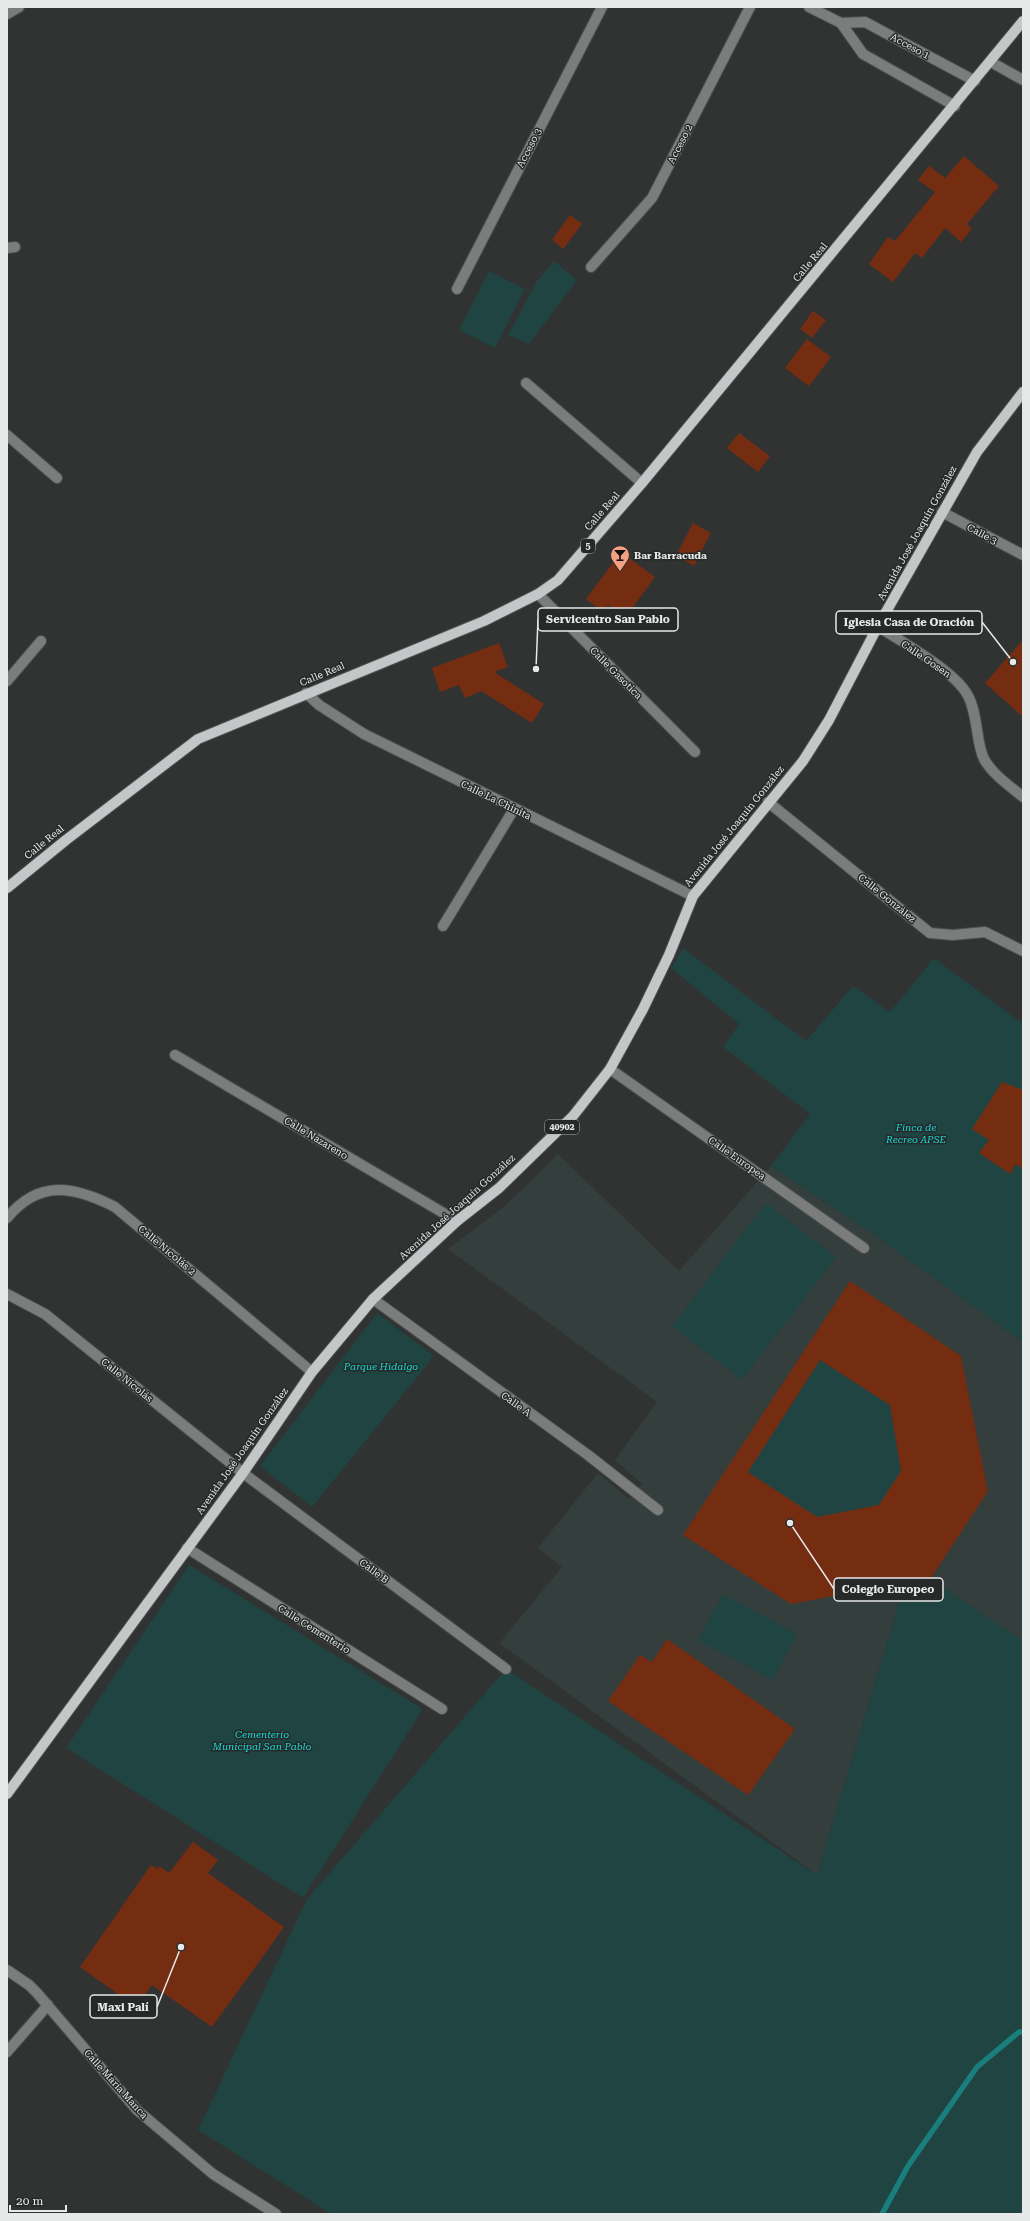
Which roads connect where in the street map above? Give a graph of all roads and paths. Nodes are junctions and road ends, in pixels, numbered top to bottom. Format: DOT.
graph roads {
  1 [pos="19,7"];
  2 [pos="602,7"];
  3 [pos="750,7"];
  4 [pos="809,7"];
  5 [pos="8,14"];
  6 [pos="1023,21"];
  7 [pos="841,23"];
  8 [pos="991,62"];
  9 [pos="1023,80"];
  10 [pos="975,81"];
  11 [pos="955,106"];
  12 [pos="591,268"];
  13 [pos="457,289"];
  14 [pos="526,383"];
  15 [pos="1023,392"];
  16 [pos="7,435"];
  17 [pos="57,478"];
  18 [pos="642,483"];
  19 [pos="942,512"];
  20 [pos="1023,555"];
  21 [pos="538,594"];
  22 [pos="878,626"];
  23 [pos="41,641"];
  24 [pos="7,681"];
  25 [pos="306,693"];
  26 [pos="695,752"];
  27 [pos="1023,797"];
  28 [pos="768,802"];
  29 [pos="514,809"];
  30 [pos="7,888"];
  31 [pos="693,896"];
  32 [pos="443,926"];
  33 [pos="1023,951"];
  34 [pos="176,1055"];
  35 [pos="610,1069"];
  36 [pos="7,1218"];
  37 [pos="456,1221"];
  38 [pos="864,1248"];
  39 [pos="7,1294"];
  40 [pos="373,1299"];
  41 [pos="312,1372"];
  42 [pos="243,1473"];
  43 [pos="658,1510"];
  44 [pos="187,1548"];
  45 [pos="506,1669"];
  46 [pos="442,1709"];
  47 [pos="7,1794"];
  48 [pos="7,1970"];
  49 [pos="48,2005"];
  50 [pos="7,2052"];
  51 [pos="276,2214"];
  1 -- 5 [label="street"];
  2 -- 13 [label="street, Acceso 3"];
  3 -- 12 [label="street, Acceso 2"];
  4 -- 7 [label="street, Acceso 1"];
  6 -- 8 [label="main road, Calle Real / 5"];
  7 -- 10 [label="street, Acceso 1"];
  7 -- 11 [label="street, Acceso 1"];
  8 -- 9 [label="street"];
  8 -- 10 [label="main road, Calle Real / 5"];
  10 -- 11 [label="main road, Calle Real / 5"];
  11 -- 18 [label="main road, Calle Real / 5"];
  14 -- 18 [label="street"];
  15 -- 19 [label="main road, Avenida José Joaquín González / 40902"];
  16 -- 17 [label="street"];
  18 -- 21 [label="main road, Calle Real / 5"];
  19 -- 20 [label="street, Calle 3"];
  19 -- 22 [label="main road, Avenida José Joaquín González / 40902"];
  21 -- 25 [label="main road, Calle Real / 5"];
  21 -- 26 [label="street, Calle Gasotica"];
  22 -- 27 [label="street, Calle Gosen"];
  22 -- 28 [label="main road, Avenida José Joaquín González / 40902"];
  23 -- 24 [label="street"];
  25 -- 29 [label="street, Calle La Chinita"];
  25 -- 30 [label="main road, Calle Real / 5"];
  28 -- 31 [label="main road, Avenida José Joaquín González / 40902"];
  28 -- 33 [label="street, Calle González"];
  29 -- 31 [label="street, Calle La Chinita"];
  29 -- 32 [label="street"];
  31 -- 35 [label="main road, Avenida José Joaquín González / 40902"];
  34 -- 37 [label="street, Calle Nazareno"];
  35 -- 37 [label="main road, Avenida José Joaquín González / 40902"];
  35 -- 38 [label="street, Calle Europea"];
  36 -- 41 [label="street, Calle Nicolás 2"];
  37 -- 40 [label="main road, Avenida José Joaquín González / 40902"];
  39 -- 42 [label="street, Calle Nicolás"];
  40 -- 41 [label="main road, Avenida José Joaquín González / 40902"];
  40 -- 43 [label="street, Calle A"];
  41 -- 42 [label="main road, Avenida José Joaquín González / 40902"];
  42 -- 44 [label="main road, Avenida José Joaquín González / 40902"];
  42 -- 45 [label="street, Calle B"];
  44 -- 46 [label="street, Calle Cementerio"];
  44 -- 47 [label="main road, Avenida José Joaquín González / 40902"];
  48 -- 49 [label="street, Calle María Manca"];
  49 -- 50 [label="street"];
  49 -- 51 [label="street, Calle María Manca"];
}
